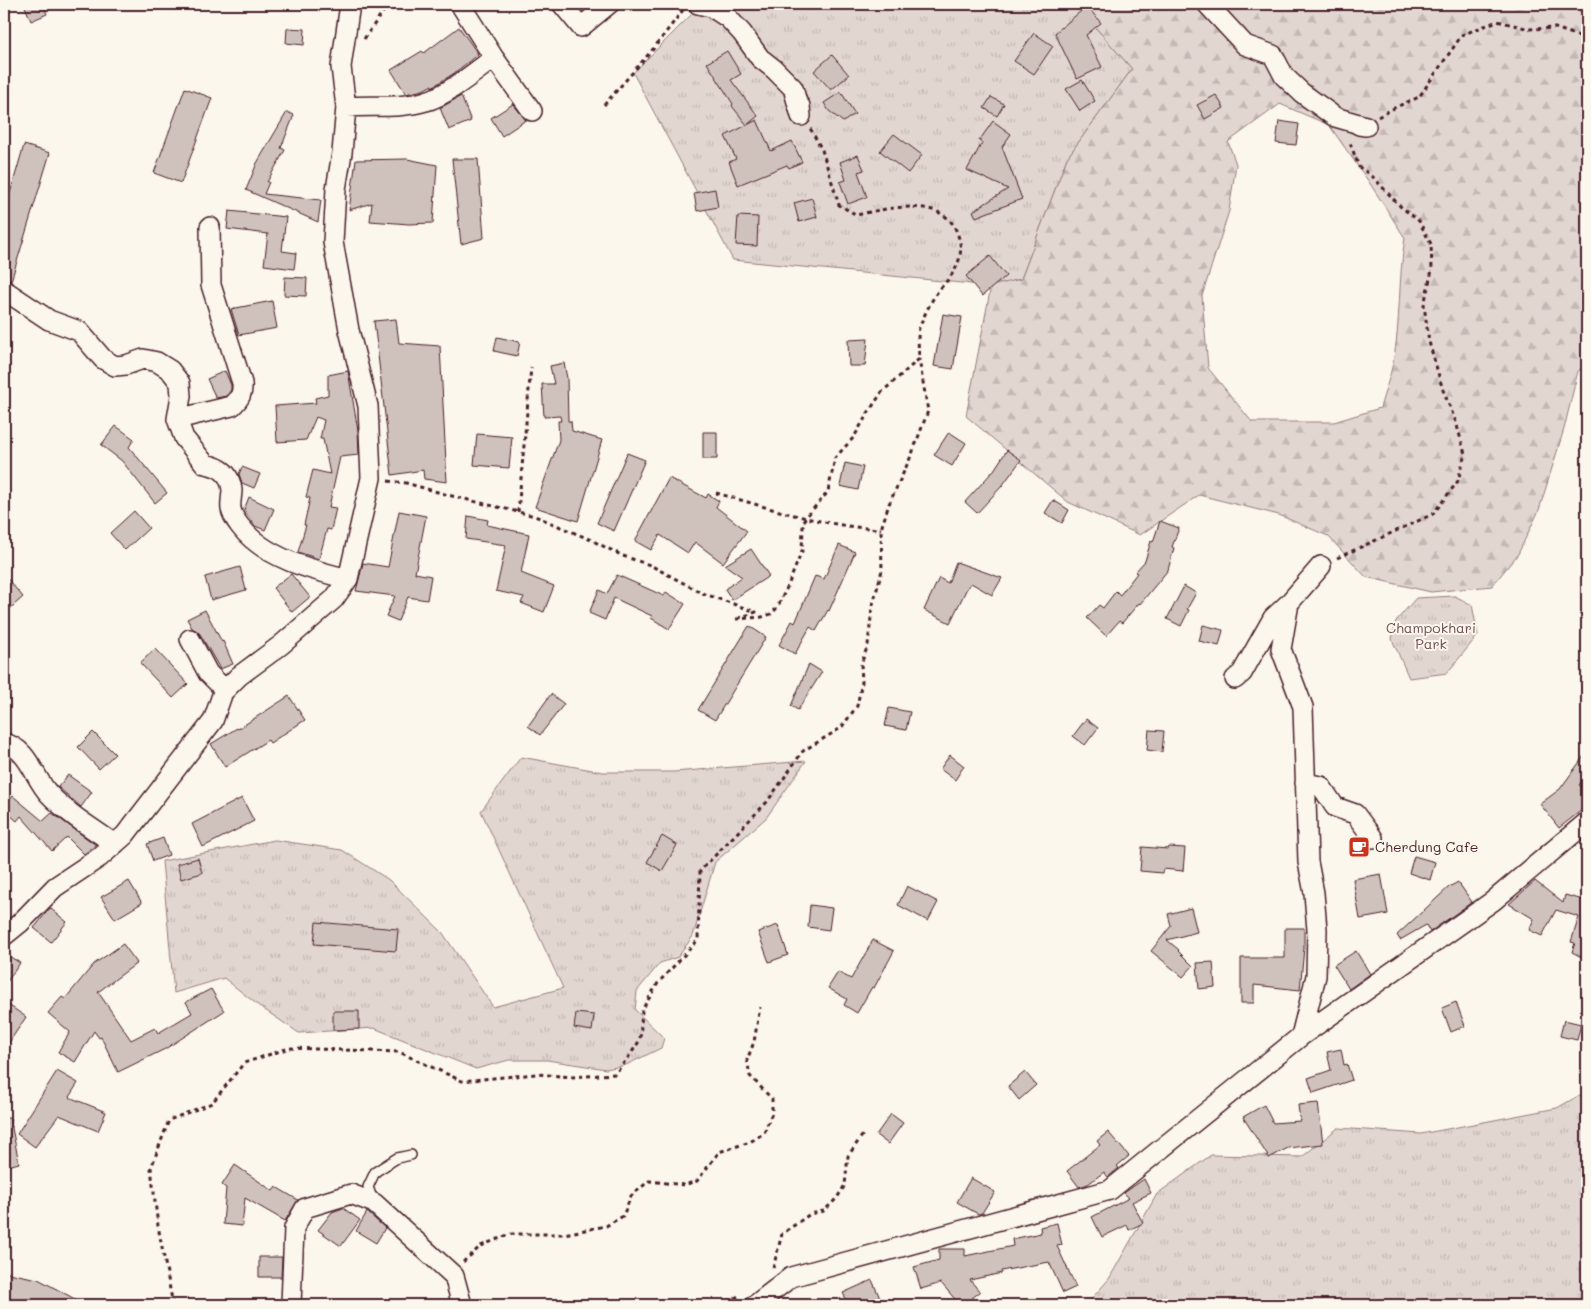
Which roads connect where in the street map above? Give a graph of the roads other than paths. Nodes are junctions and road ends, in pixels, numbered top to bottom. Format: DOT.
graph roads {
  1 [pos="350,4"];
  2 [pos="460,4"];
  3 [pos="562,4"];
  4 [pos="609,4"];
  5 [pos="698,4"];
  6 [pos="1207,4"];
  7 [pos="494,58"];
  8 [pos="800,106"];
  9 [pos="346,107"];
  10 [pos="532,111"];
  11 [pos="1359,125"];
  12 [pos="210,227"];
  13 [pos="4,290"];
  14 [pos="177,419"];
  15 [pos="1321,566"];
  16 [pos="348,579"];
  17 [pos="1289,603"];
  18 [pos="190,639"];
  19 [pos="1234,679"];
  20 [pos="224,692"];
  21 [pos="4,743"];
  22 [pos="1305,784"];
  23 [pos="1587,822"];
  24 [pos="1373,838"];
  25 [pos="115,844"];
  26 [pos="4,936"];
  27 [pos="1301,1036"];
  28 [pos="411,1155"];
  29 [pos="374,1203"];
  30 [pos="748,1300"];
  31 [pos="291,1305"];
  32 [pos="462,1305"];
  1 -- 9 [label="street"];
  2 -- 7 [label="street"];
  3 -- 4 [label="street"];
  5 -- 8 [label="street"];
  6 -- 11 [label="street"];
  7 -- 9 [label="street"];
  7 -- 10 [label="street"];
  9 -- 16 [label="street"];
  12 -- 14 [label="street"];
  13 -- 14 [label="street"];
  14 -- 16 [label="street"];
  15 -- 17 [label="street"];
  16 -- 20 [label="street"];
  17 -- 19 [label="street"];
  17 -- 22 [label="street"];
  18 -- 20 [label="street"];
  20 -- 25 [label="street"];
  21 -- 25 [label="street"];
  22 -- 24 [label="street"];
  22 -- 27 [label="street"];
  23 -- 27 [label="street"];
  25 -- 26 [label="street"];
  27 -- 30 [label="street"];
  28 -- 29 [label="lane"];
  29 -- 31 [label="street"];
  29 -- 32 [label="street"];
}
